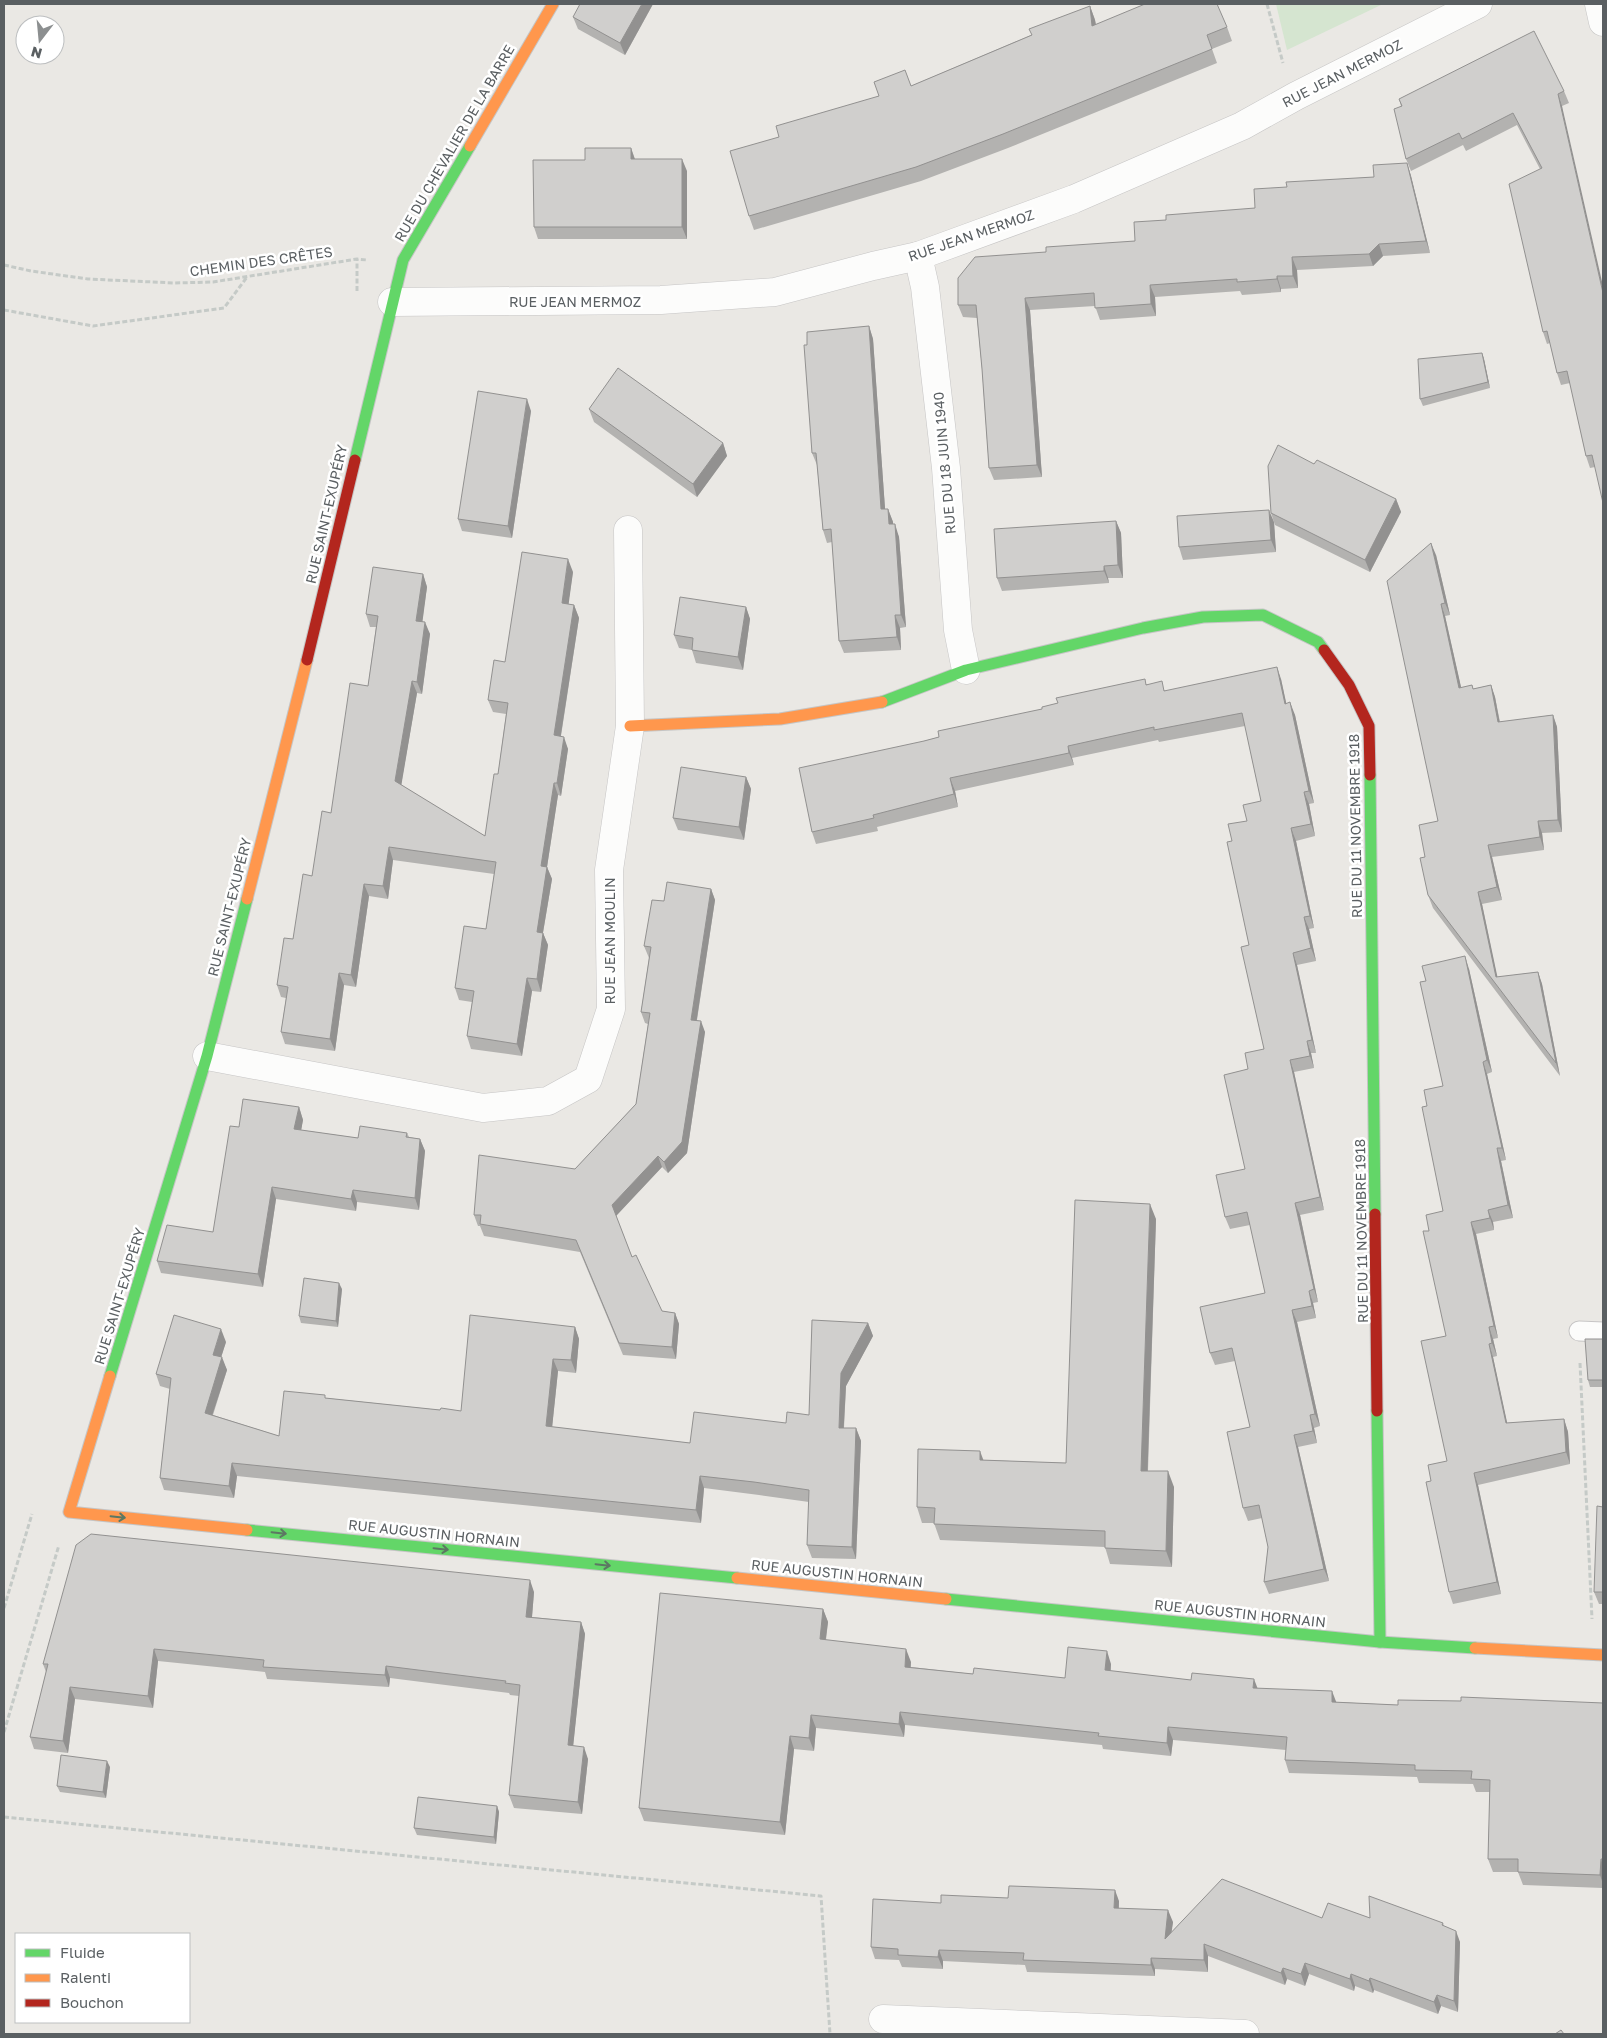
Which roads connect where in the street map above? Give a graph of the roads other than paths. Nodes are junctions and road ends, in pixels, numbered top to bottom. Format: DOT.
graph roads {
  1 [pos="553,4"];
  2 [pos="1478,4"];
  3 [pos="1599,4"];
  4 [pos="1603,22"];
  5 [pos="918,256"];
  6 [pos="392,302"];
  7 [pos="628,530"];
  8 [pos="966,670"];
  9 [pos="630,726"];
  10 [pos="207,1056"];
  11 [pos="1579,1332"];
  12 [pos="1603,1332"];
  13 [pos="69,1512"];
  14 [pos="1380,1642"];
  15 [pos="1599,1655"];
  16 [pos="883,2019"];
  17 [pos="1042,2030"];
  18 [pos="1245,2034"];
  1 -- 6 [label="street, RUE DU CHEVALIER DE LA BARRE"];
  2 -- 5 [label="street, RUE JEAN MERMOZ"];
  3 -- 4 [label="street"];
  5 -- 6 [label="street, RUE JEAN MERMOZ"];
  5 -- 8 [label="street, RUE DU 18 JUIN 1940"];
  6 -- 10 [label="street, RUE SAINT-EXUPÉRY"];
  7 -- 9 [label="street, RUE JEAN MOULIN"];
  8 -- 9 [label="street, RUE DU 11 NOVEMBRE 1918"];
  8 -- 14 [label="street, RUE DU 11 NOVEMBRE 1918"];
  9 -- 10 [label="street, RUE JEAN MOULIN"];
  10 -- 13 [label="street, RUE SAINT-EXUPÉRY"];
  11 -- 12 [label="lane"];
  13 -- 14 [label="street, RUE AUGUSTIN HORNAIN, one-way"];
  14 -- 15 [label="street, RUE AUGUSTIN HORNAIN"];
  16 -- 17 [label="street"];
  17 -- 18 [label="street"];
}
